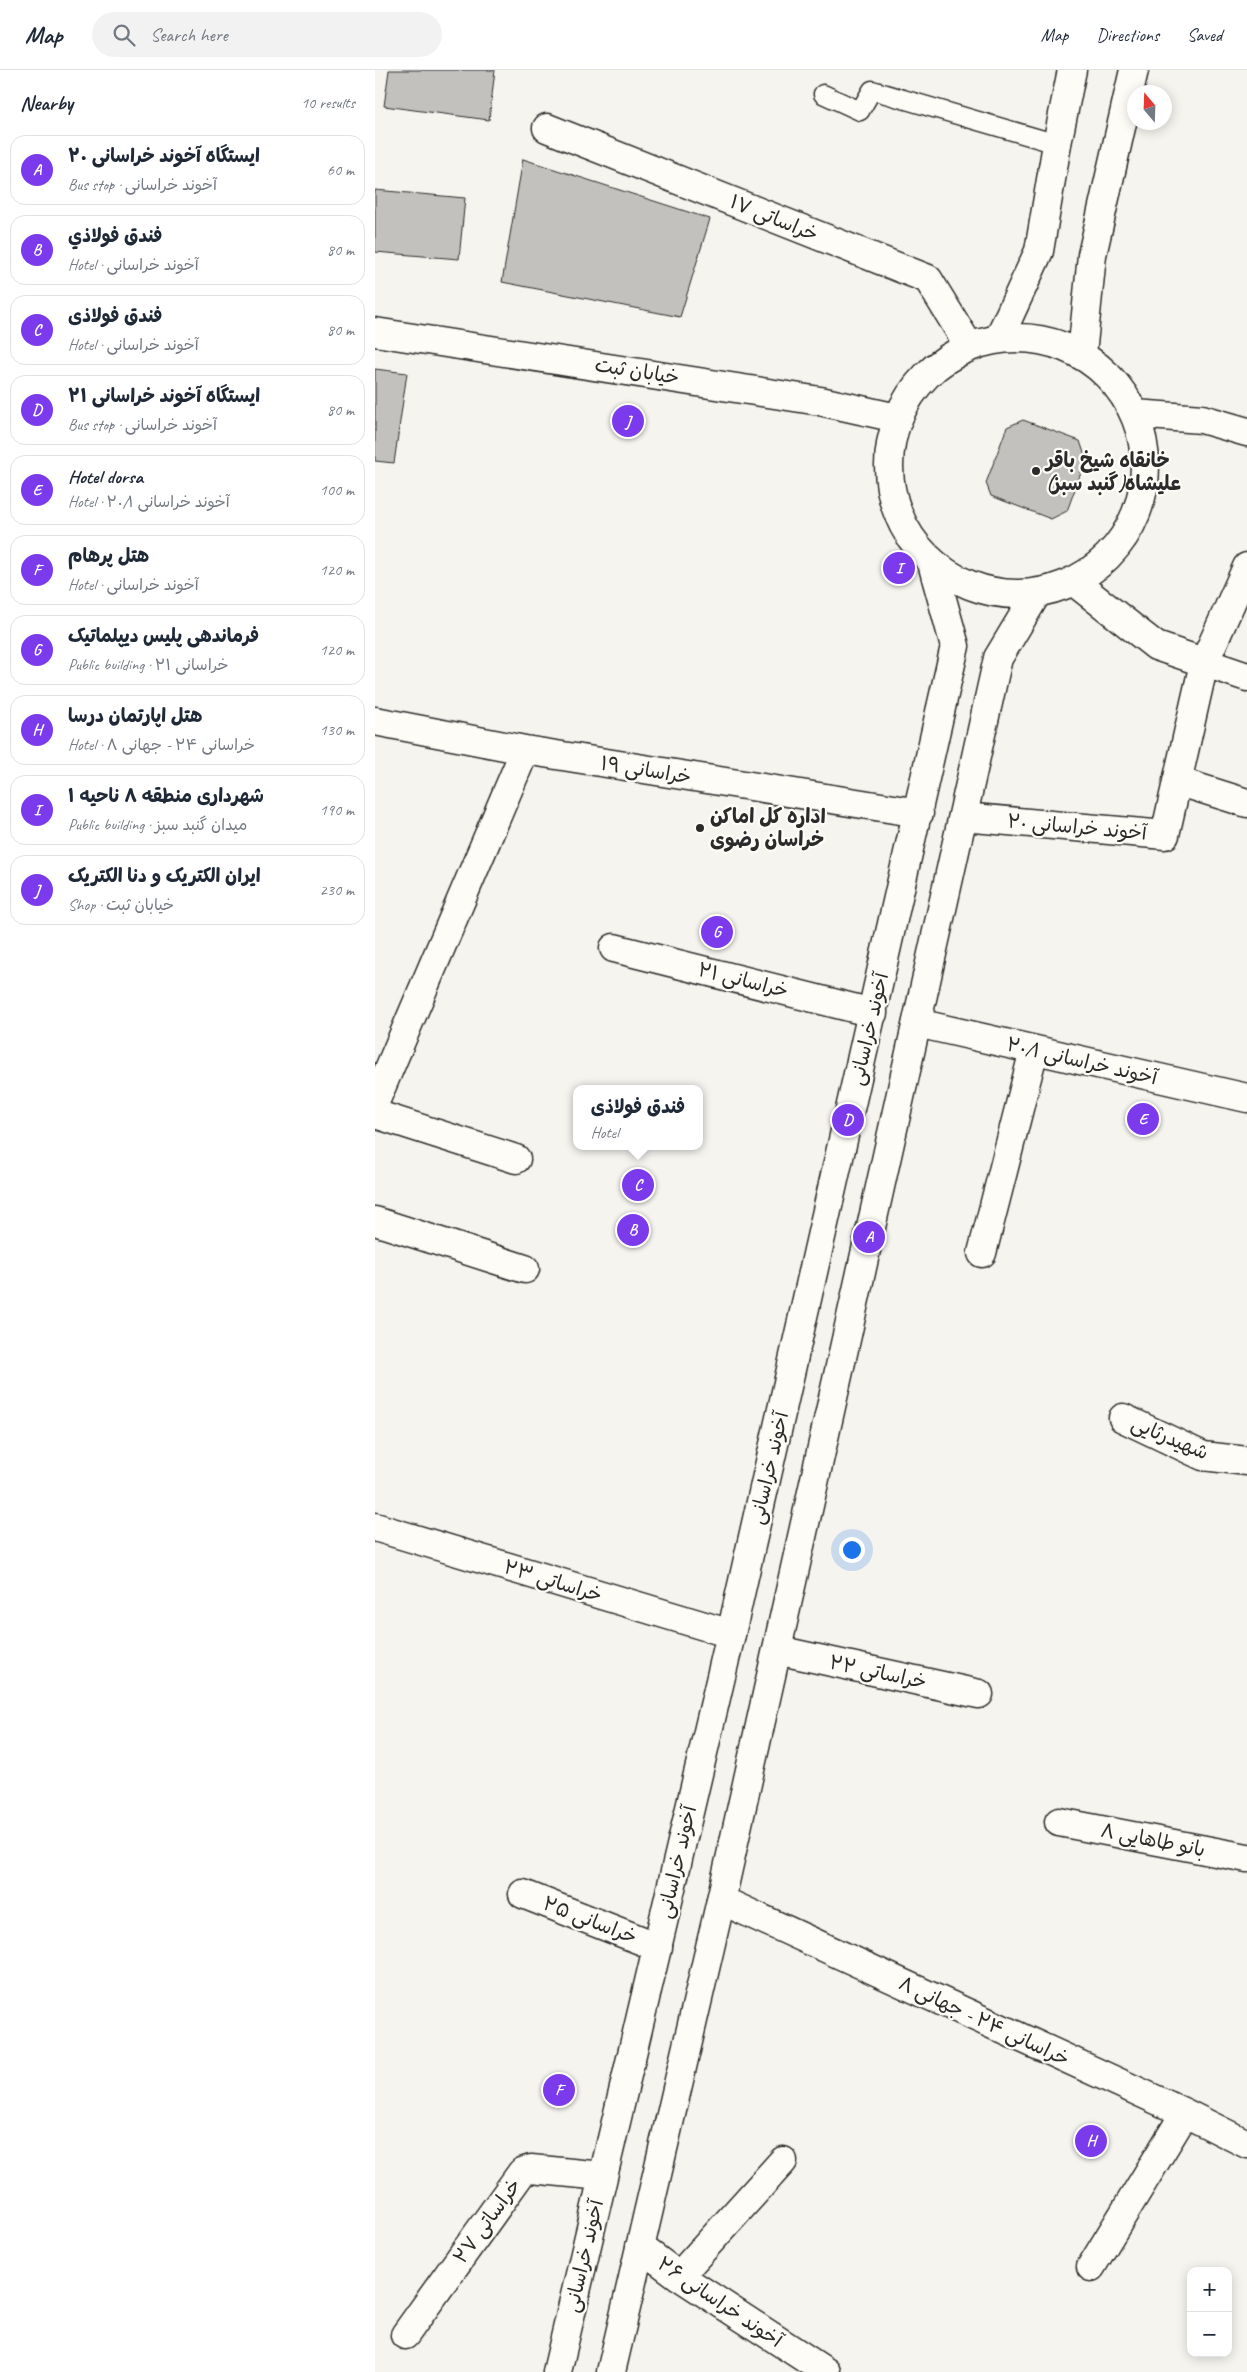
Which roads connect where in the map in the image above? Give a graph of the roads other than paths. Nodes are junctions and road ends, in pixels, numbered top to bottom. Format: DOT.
graph roads {
  1 [pos="1072,70"];
  2 [pos="1134,70"];
  3 [pos="823,94"];
  4 [pos="547,128"];
  5 [pos="1057,144"];
  6 [pos="375,332"];
  7 [pos="999,338"];
  8 [pos="969,346"];
  9 [pos="1082,354"];
  10 [pos="1135,414"];
  11 [pos="897,418"];
  12 [pos="1247,432"];
  13 [pos="932,563"];
  14 [pos="1247,567"];
  15 [pos="1073,581"];
  16 [pos="1037,593"];
  17 [pos="1204,663"];
  18 [pos="1247,678"];
  19 [pos="375,721"];
  20 [pos="525,750"];
  21 [pos="1177,781"];
  22 [pos="1247,803"];
  23 [pos="919,813"];
  24 [pos="963,817"];
  25 [pos="614,948"];
  26 [pos="873,1013"];
  27 [pos="917,1023"];
  28 [pos="1034,1050"];
  29 [pos="385,1053"];
  30 [pos="1247,1098"];
  31 [pos="375,1102"];
  32 [pos="375,1114"];
  33 [pos="516,1160"];
  34 [pos="375,1221"];
  35 [pos="982,1253"];
  36 [pos="525,1269"];
  37 [pos="1123,1418"];
  38 [pos="1247,1461"];
  39 [pos="375,1527"];
  40 [pos="731,1634"];
  41 [pos="777,1650"];
  42 [pos="979,1694"];
  43 [pos="1059,1822"];
  44 [pos="1247,1858"];
  45 [pos="523,1894"];
  46 [pos="721,1900"];
  47 [pos="657,1947"];
  48 [pos="1185,2113"];
  49 [pos="1247,2144"];
  50 [pos="783,2161"];
  51 [pos="602,2176"];
  52 [pos="640,2247"];
  53 [pos="1091,2268"];
  54 [pos="679,2276"];
  55 [pos="405,2335"];
  56 [pos="557,2372"];
  57 [pos="611,2372"];
  58 [pos="826,2372"];
  1 -- 5 [label="street"];
  2 -- 9 [label="street"];
  3 -- 5 [label="lane"];
  4 -- 8 [label="street, خراساتی ۱۷"];
  5 -- 7 [label="street"];
  6 -- 11 [label="street, خیابان ثبت"];
  7 -- 8 [label="street"];
  7 -- 9 [label="street"];
  8 -- 11 [label="street"];
  9 -- 10 [label="street"];
  10 -- 12 [label="street"];
  10 -- 15 [label="street"];
  11 -- 13 [label="street"];
  13 -- 16 [label="street"];
  13 -- 23 [label="street, آخوند خراسانی"];
  14 -- 17 [label="street, آخوند خراسانی ۲۰"];
  15 -- 16 [label="street"];
  15 -- 17 [label="street"];
  16 -- 24 [label="street"];
  17 -- 18 [label="street"];
  17 -- 21 [label="street, آخوند خراسانی ۲۰"];
  19 -- 20 [label="street, خراسانی ۱۹"];
  20 -- 23 [label="street, خراسانی ۱۹"];
  20 -- 29 [label="street"];
  21 -- 22 [label="street"];
  21 -- 24 [label="street, آخوند خراسانی ۲۰"];
  23 -- 26 [label="street, آخوند خراسانی"];
  24 -- 27 [label="street"];
  25 -- 26 [label="street, خراسانی ۲۱"];
  26 -- 40 [label="street, آخوند خراسانی"];
  27 -- 28 [label="street, آخوند خراسانی ۲۰/۱"];
  27 -- 41 [label="street"];
  28 -- 30 [label="street, آخوند خراسانی ۲۰/۱"];
  28 -- 35 [label="street"];
  29 -- 31 [label="street"];
  32 -- 33 [label="street"];
  34 -- 36 [label="street"];
  37 -- 38 [label="street, شهیدرثایی"];
  39 -- 40 [label="street, خراساتی ۲۳"];
  40 -- 47 [label="street, آخوند خراسانی"];
  41 -- 42 [label="street, خراساتی ۲۲"];
  41 -- 46 [label="street"];
  43 -- 44 [label="street, بانو طاهایی ۸"];
  45 -- 47 [label="street, خراسانی ۲۵"];
  46 -- 48 [label="street, خراسانی ۲۴ - جهانی ۸"];
  46 -- 52 [label="street"];
  47 -- 51 [label="street, آخوند خراسانی"];
  48 -- 49 [label="street, خراسانی ۲۴ - جهانی ۸"];
  48 -- 53 [label="street"];
  50 -- 54 [label="street"];
  51 -- 55 [label="street, خراساتی ۲۷"];
  51 -- 56 [label="street, آخوند خراسانی"];
  52 -- 54 [label="street, آخوند خراسانی ۲۶"];
  52 -- 57 [label="street"];
  54 -- 58 [label="street, آخوند خراسانی ۲۶"];
}
